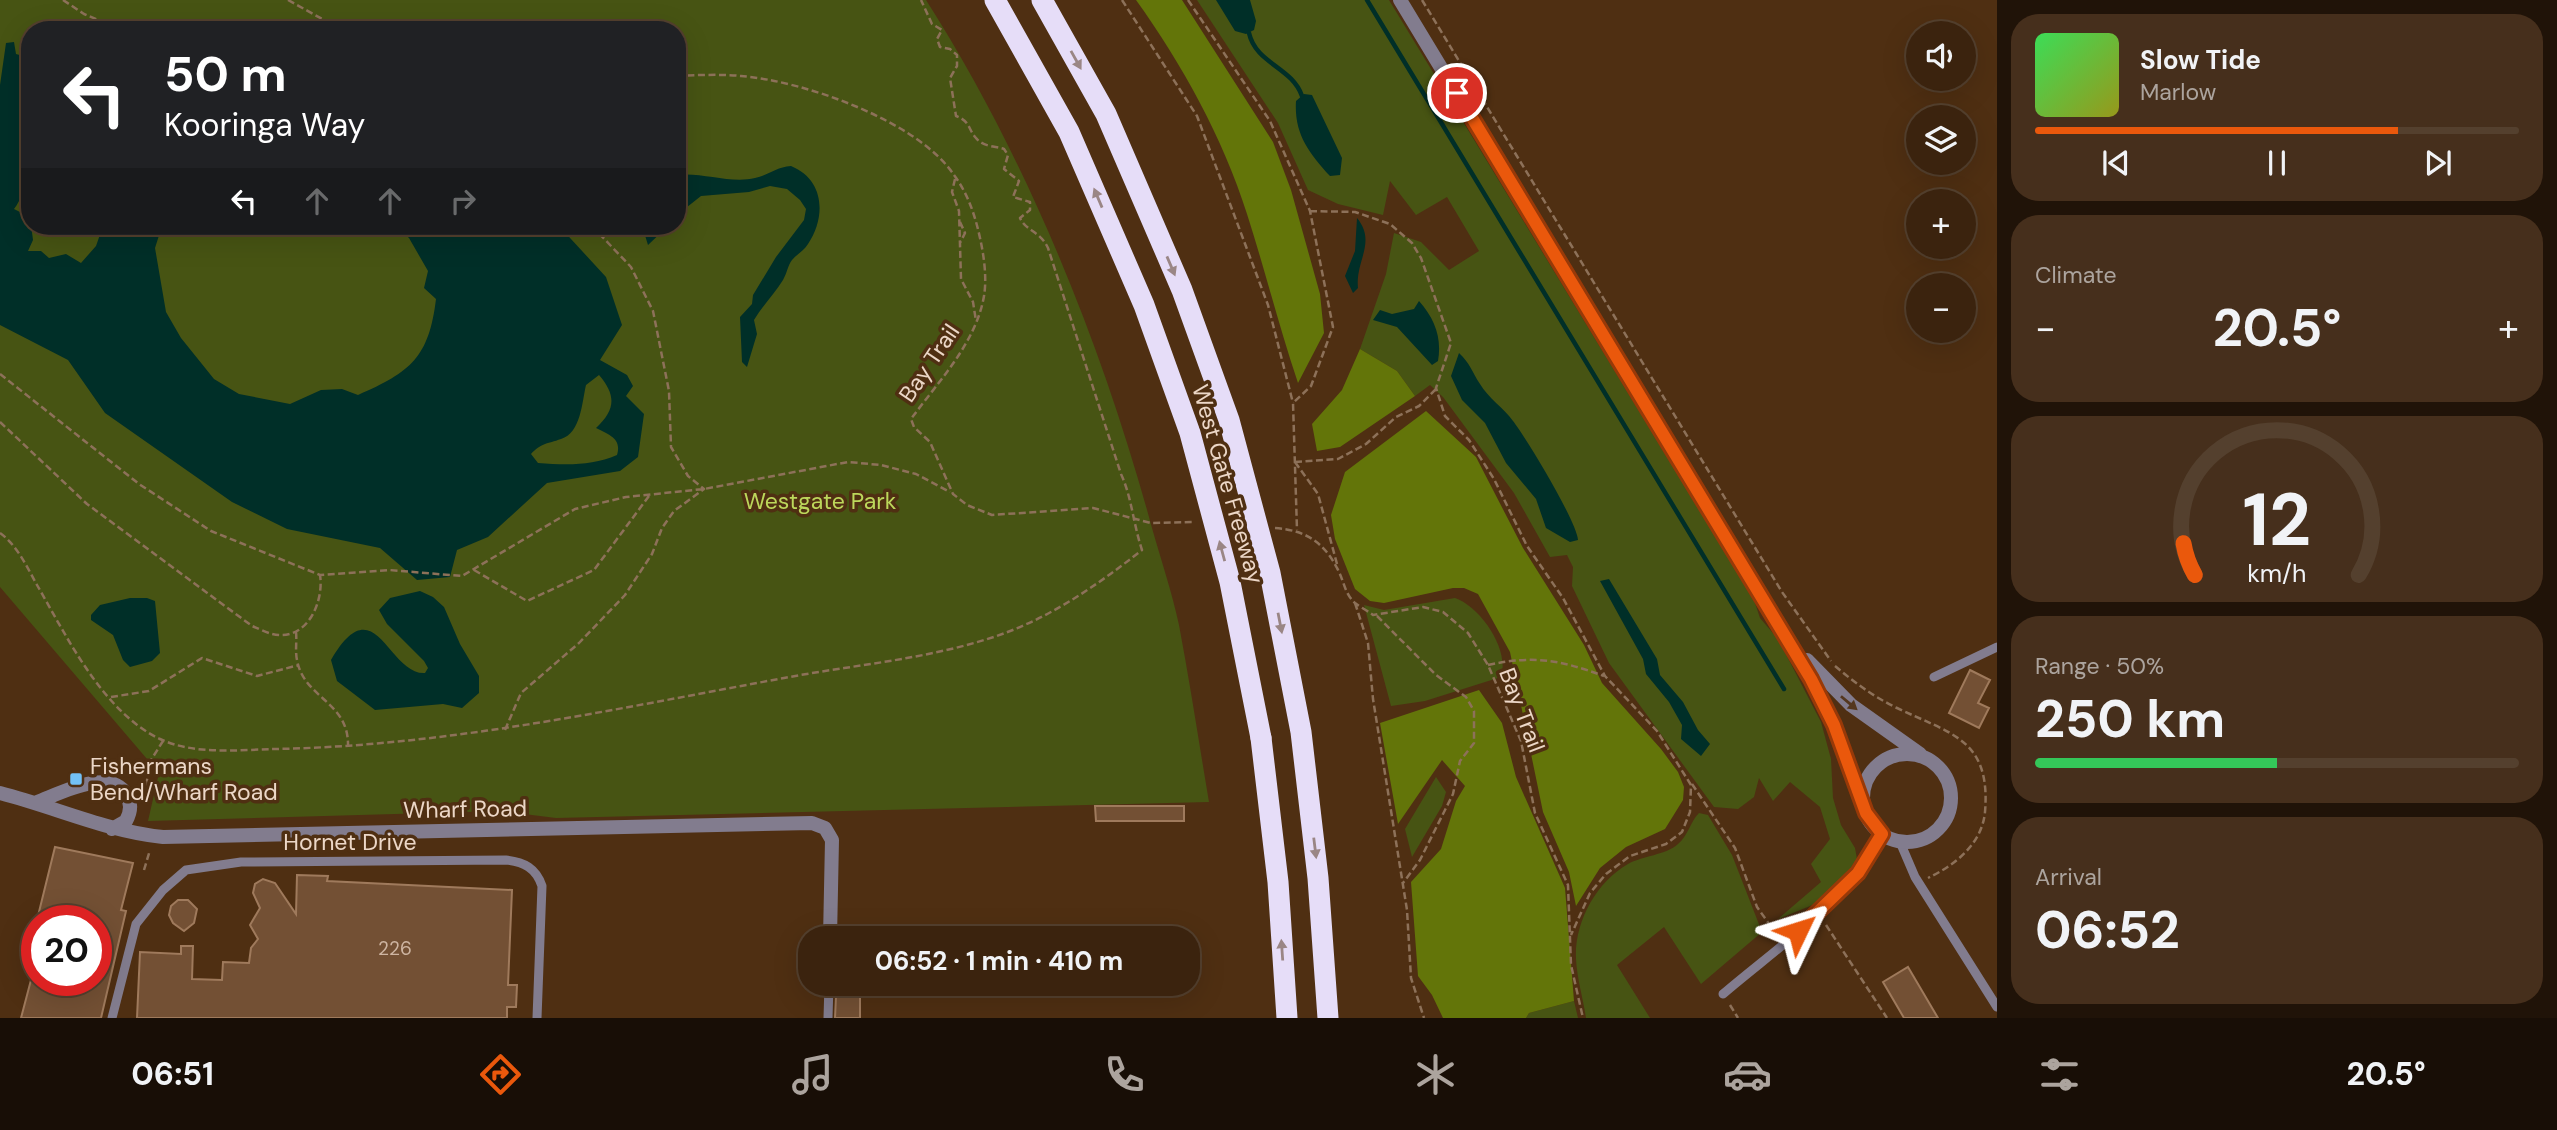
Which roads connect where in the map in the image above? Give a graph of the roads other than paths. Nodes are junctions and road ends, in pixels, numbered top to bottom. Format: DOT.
graph roads {
  1 [pos="995,0"];
  2 [pos="1042,0"];
  3 [pos="1400,0"];
  4 [pos="1786,635"];
  5 [pos="1997,647"];
  6 [pos="1934,677"];
  7 [pos="1934,763"];
  8 [pos="0,793"];
  9 [pos="37,802"];
  10 [pos="1866,813"];
  11 [pos="112,829"];
  12 [pos="1882,834"];
  13 [pos="1900,842"];
  14 [pos="830,926"];
  15 [pos="1723,994"];
  16 [pos="829,996"];
  17 [pos="1997,1007"];
  18 [pos="112,1018"];
  19 [pos="537,1018"];
  20 [pos="828,1018"];
  21 [pos="1286,1018"];
  22 [pos="1328,1018"];
  21 -- 1 [label="highway, West Gate Freeway, one-way, bridge"];
  2 -- 22 [label="highway, West Gate Freeway, one-way, bridge"];
  3 -- 4 [label="street"];
  4 -- 7 [label="street, one-way"];
  4 -- 10 [label="street"];
  5 -- 6 [label="lane"];
  7 -- 10 [label="street"];
  7 -- 13 [label="street"];
  8 -- 9 [label="street, Wharf Road"];
  9 -- 11 [label="street, Wharf Road"];
  9 -- 11 [label="street"];
  10 -- 12 [label="street"];
  11 -- 14 [label="street, Wharf Road"];
  12 -- 13 [label="street"];
  12 -- 15 [label="lane"];
  13 -- 17 [label="lane"];
  16 -- 20 [label="lane"];
  18 -- 19 [label="lane, Hornet Drive"];
}
